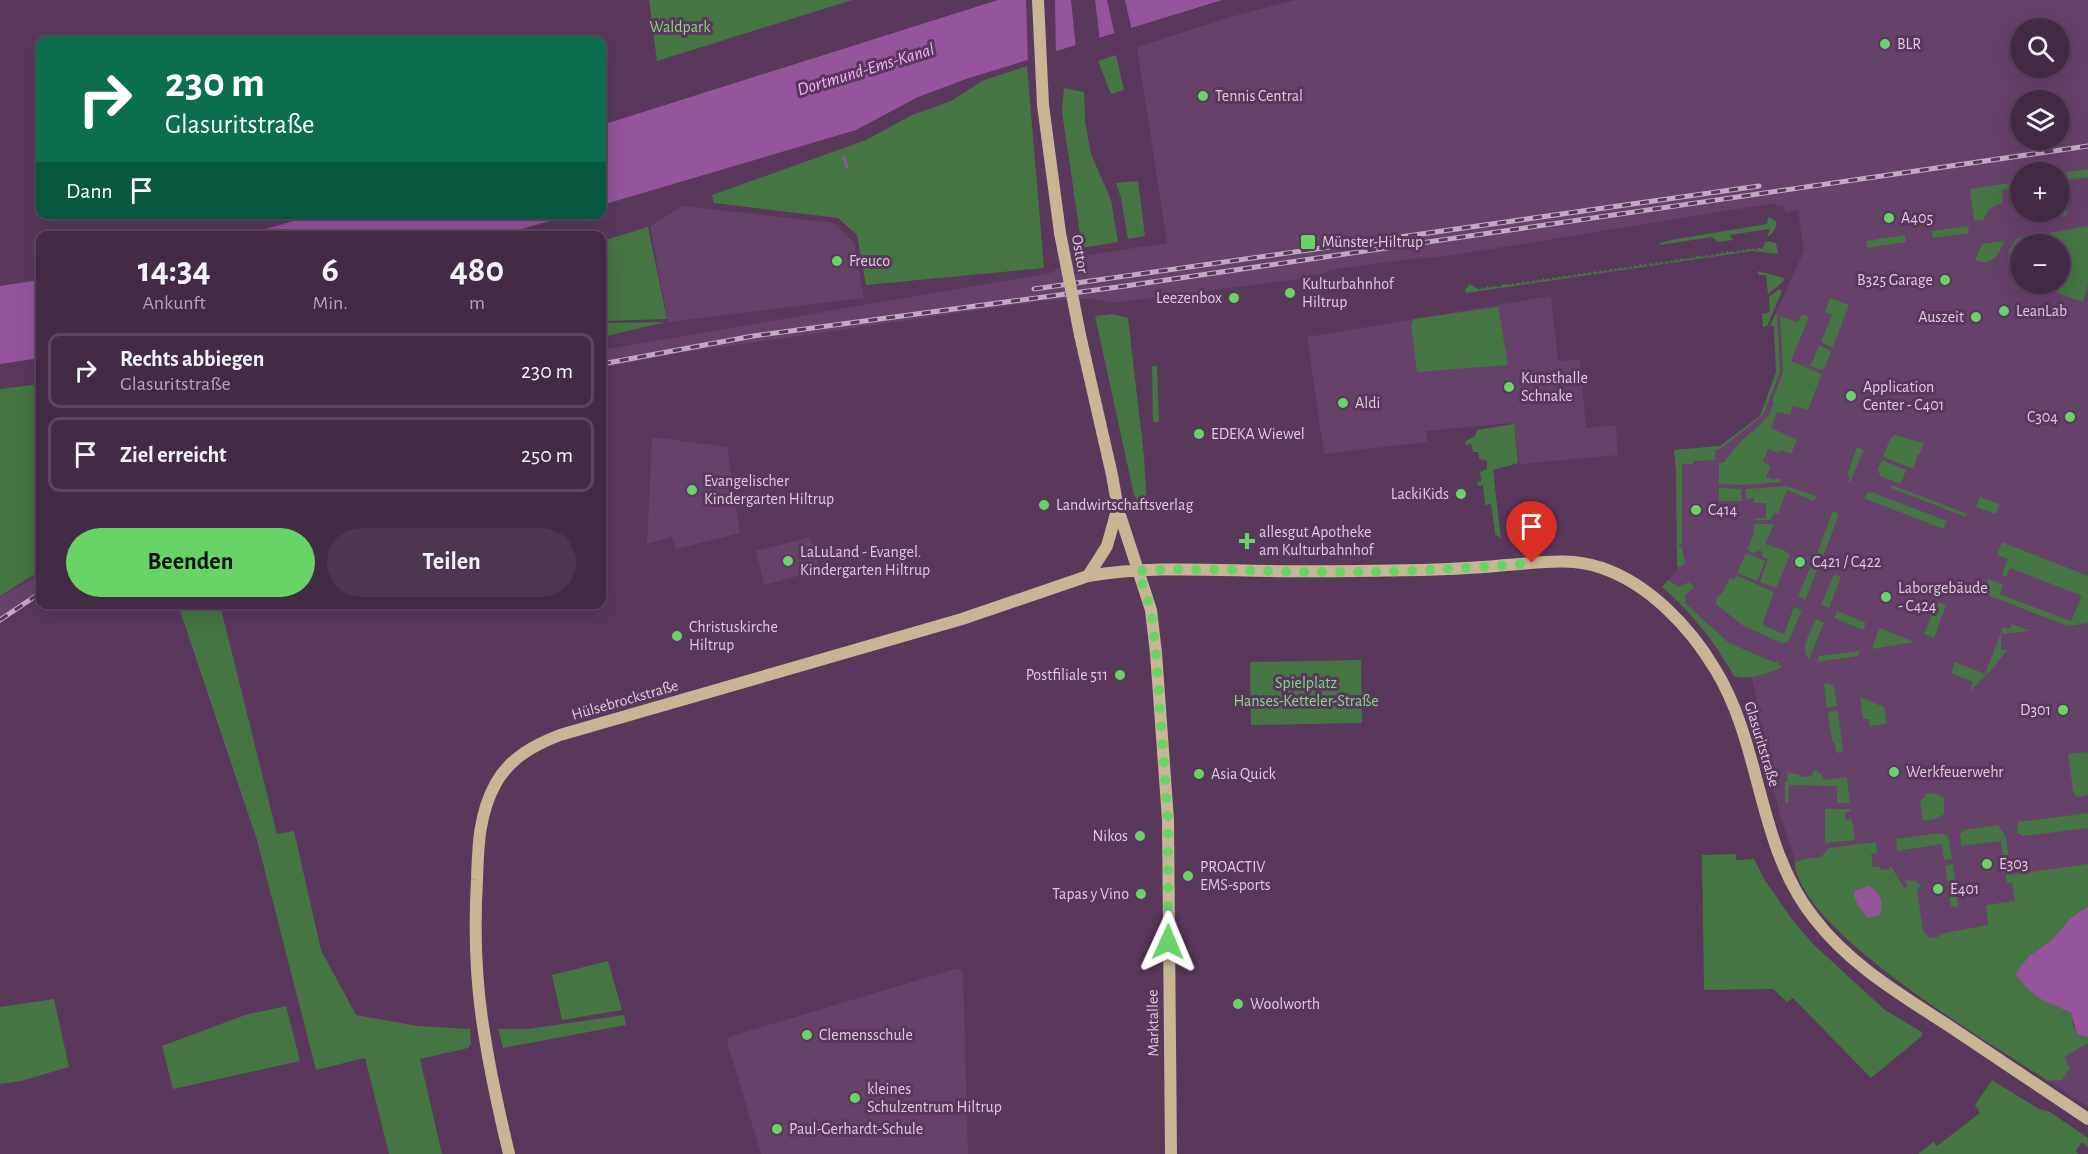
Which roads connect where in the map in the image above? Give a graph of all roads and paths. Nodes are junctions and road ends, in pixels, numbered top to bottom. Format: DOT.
graph roads {
  1 [pos="1038,0"];
  2 [pos="1118,509"];
  3 [pos="1138,571"];
  4 [pos="1088,576"];
  5 [pos="2088,1119"];
  6 [pos="509,1154"];
  7 [pos="1171,1154"];
  1 -- 2 [label="main road, Osttor, bridge"];
  2 -- 3 [label="main road, Osttor"];
  2 -- 4 [label="main road, Osttor"];
  3 -- 4 [label="main road, Hülsebrockstraße"];
  3 -- 5 [label="main road, Glasuritstraße"];
  3 -- 7 [label="main road, Marktallee"];
  4 -- 6 [label="main road, Hülsebrockstraße"];
}
